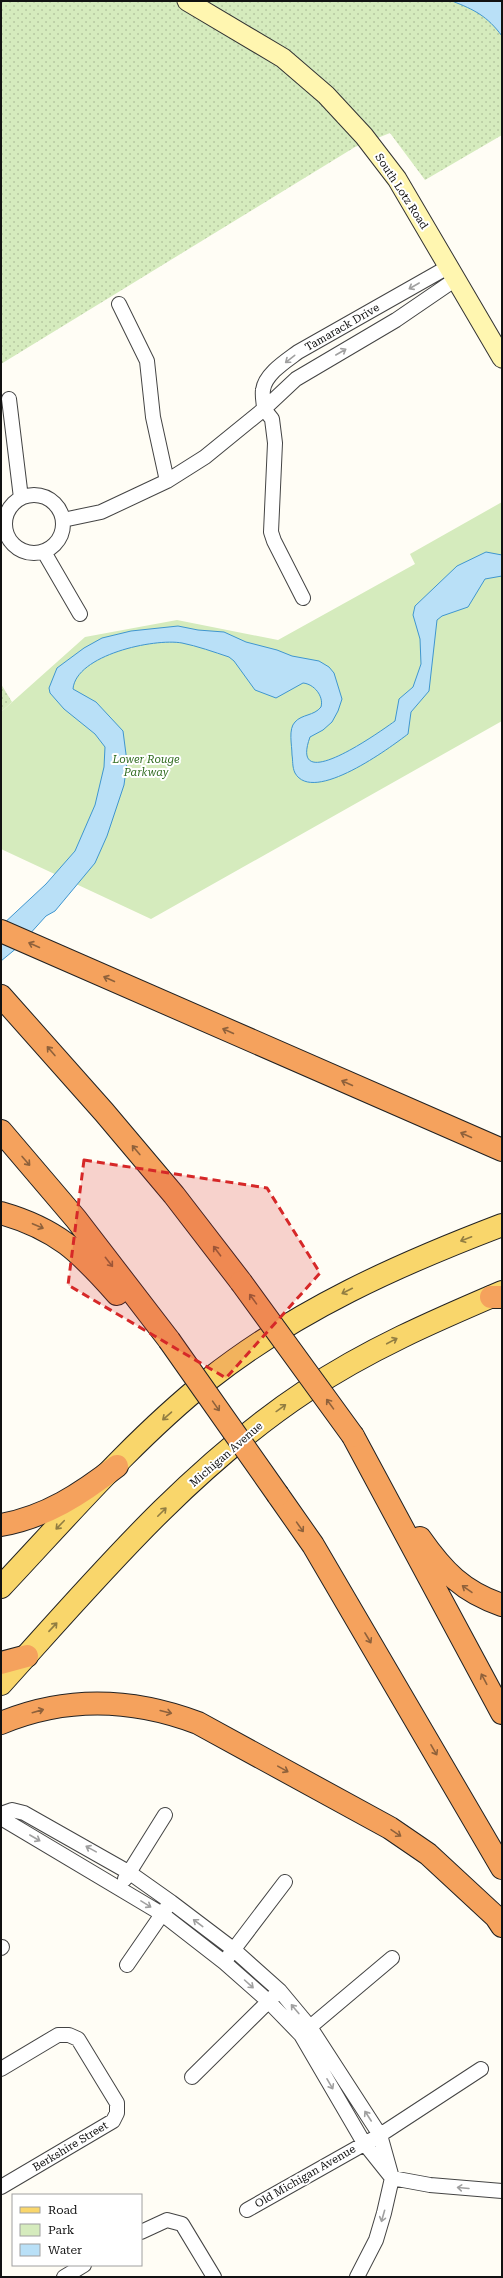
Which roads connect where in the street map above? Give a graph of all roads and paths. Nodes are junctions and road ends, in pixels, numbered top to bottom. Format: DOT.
graph roads {
  1 [pos="187,1"];
  2 [pos="452,273"];
  3 [pos="119,304"];
  4 [pos="502,358"];
  5 [pos="9,399"];
  6 [pos="264,409"];
  7 [pos="167,481"];
  8 [pos="21,498"];
  9 [pos="63,520"];
  10 [pos="4,535"];
  11 [pos="44,552"];
  12 [pos="303,598"];
  13 [pos="80,614"];
  14 [pos="1,931"];
  15 [pos="1,996"];
  16 [pos="1,1132"];
  17 [pos="502,1150"];
  18 [pos="1,1213"];
  19 [pos="502,1225"];
  20 [pos="498,1295"];
  21 [pos="166,1335"];
  22 [pos="353,1436"];
  23 [pos="117,1466"];
  24 [pos="1,1525"];
  25 [pos="1,1587"];
  26 [pos="502,1605"];
  27 [pos="27,1656"];
  28 [pos="1,1663"];
  29 [pos="1,1684"];
  30 [pos="502,1713"];
  31 [pos="1,1723"];
  32 [pos="1,1814"];
  33 [pos="165,1815"];
  34 [pos="1,1818"];
  35 [pos="502,1868"];
  36 [pos="130,1872"];
  37 [pos="285,1882"];
  38 [pos="119,1887"];
  39 [pos="171,1902"];
  40 [pos="162,1914"];
  41 [pos="502,1926"];
  42 [pos="233,1949"];
  43 [pos="392,1958"];
  44 [pos="225,1963"];
  45 [pos="127,1965"];
  46 [pos="280,1990"];
  47 [pos="268,2002"];
  48 [pos="305,2031"];
  49 [pos="1,2069"];
  50 [pos="481,2069"];
  51 [pos="192,2077"];
  52 [pos="380,2135"];
  53 [pos="364,2143"];
  54 [pos="392,2178"];
  55 [pos="1,2187"];
  56 [pos="502,2191"];
  57 [pos="247,2210"];
  58 [pos="142,2231"];
  59 [pos="82,2266"];
  60 [pos="64,2277"];
  61 [pos="214,2277"];
  62 [pos="357,2277"];
  1 -- 2 [label="street, South Lotz Road"];
  2 -- 4 [label="street, South Lotz Road"];
  6 -- 2 [label="street, Tamarack Drive, one-way"];
  2 -- 6 [label="street, Tamarack Drive, one-way"];
  3 -- 7 [label="street"];
  5 -- 8 [label="street"];
  6 -- 7 [label="street, Tamarack Drive"];
  6 -- 12 [label="street"];
  7 -- 9 [label="street, Tamarack Drive"];
  8 -- 9 [label="street"];
  8 -- 10 [label="street"];
  9 -- 11 [label="street"];
  10 -- 11 [label="street"];
  11 -- 13 [label="street"];
  17 -- 14 [label="highway, one-way"];
  22 -- 15 [label="highway, one-way, bridge"];
  16 -- 21 [label="highway, one-way"];
  18 -- 21 [label="highway, one-way"];
  19 -- 23 [label="main road, one-way"];
  27 -- 20 [label="main road, Michigan Avenue, one-way"];
  21 -- 35 [label="highway, one-way, bridge"];
  26 -- 22 [label="highway, one-way"];
  30 -- 22 [label="highway, one-way"];
  23 -- 24 [label="highway"];
  23 -- 25 [label="main road, one-way"];
  27 -- 28 [label="highway"];
  27 -- 29 [label="main road, Michigan Avenue"];
  31 -- 41 [label="highway, one-way"];
  36 -- 32 [label="street, Old Michigan Avenue, one-way"];
  33 -- 36 [label="street"];
  34 -- 38 [label="street, Old Michigan Avenue, one-way"];
  36 -- 38 [label="street"];
  36 -- 39 [label="street, Old Michigan Avenue"];
  37 -- 42 [label="street"];
  38 -- 40 [label="street, Old Michigan Avenue, one-way"];
  39 -- 40 [label="street"];
  42 -- 39 [label="street, Old Michigan Avenue, one-way"];
  40 -- 44 [label="street, Old Michigan Avenue"];
  40 -- 45 [label="street"];
  42 -- 44 [label="street"];
  42 -- 46 [label="street, Old Michigan Avenue"];
  43 -- 48 [label="street"];
  44 -- 47 [label="street, Old Michigan Avenue, one-way"];
  46 -- 47 [label="street"];
  48 -- 46 [label="street, Old Michigan Avenue, one-way"];
  47 -- 48 [label="street, Old Michigan Avenue"];
  47 -- 51 [label="street"];
  52 -- 48 [label="street, Old Michigan Avenue, one-way"];
  48 -- 53 [label="street, Old Michigan Avenue, one-way"];
  49 -- 55 [label="street, Berkshire Street"];
  50 -- 52 [label="street, Old Michigan Avenue"];
  52 -- 53 [label="street, Old Michigan Avenue"];
  52 -- 54 [label="street, Old Michigan Avenue"];
  53 -- 54 [label="street, Old Michigan Avenue"];
  53 -- 57 [label="street, Old Michigan Avenue"];
  56 -- 54 [label="street, one-way"];
  54 -- 62 [label="street, Old Michigan Avenue, one-way"];
  58 -- 61 [label="street"];
  59 -- 60 [label="street"];
}
